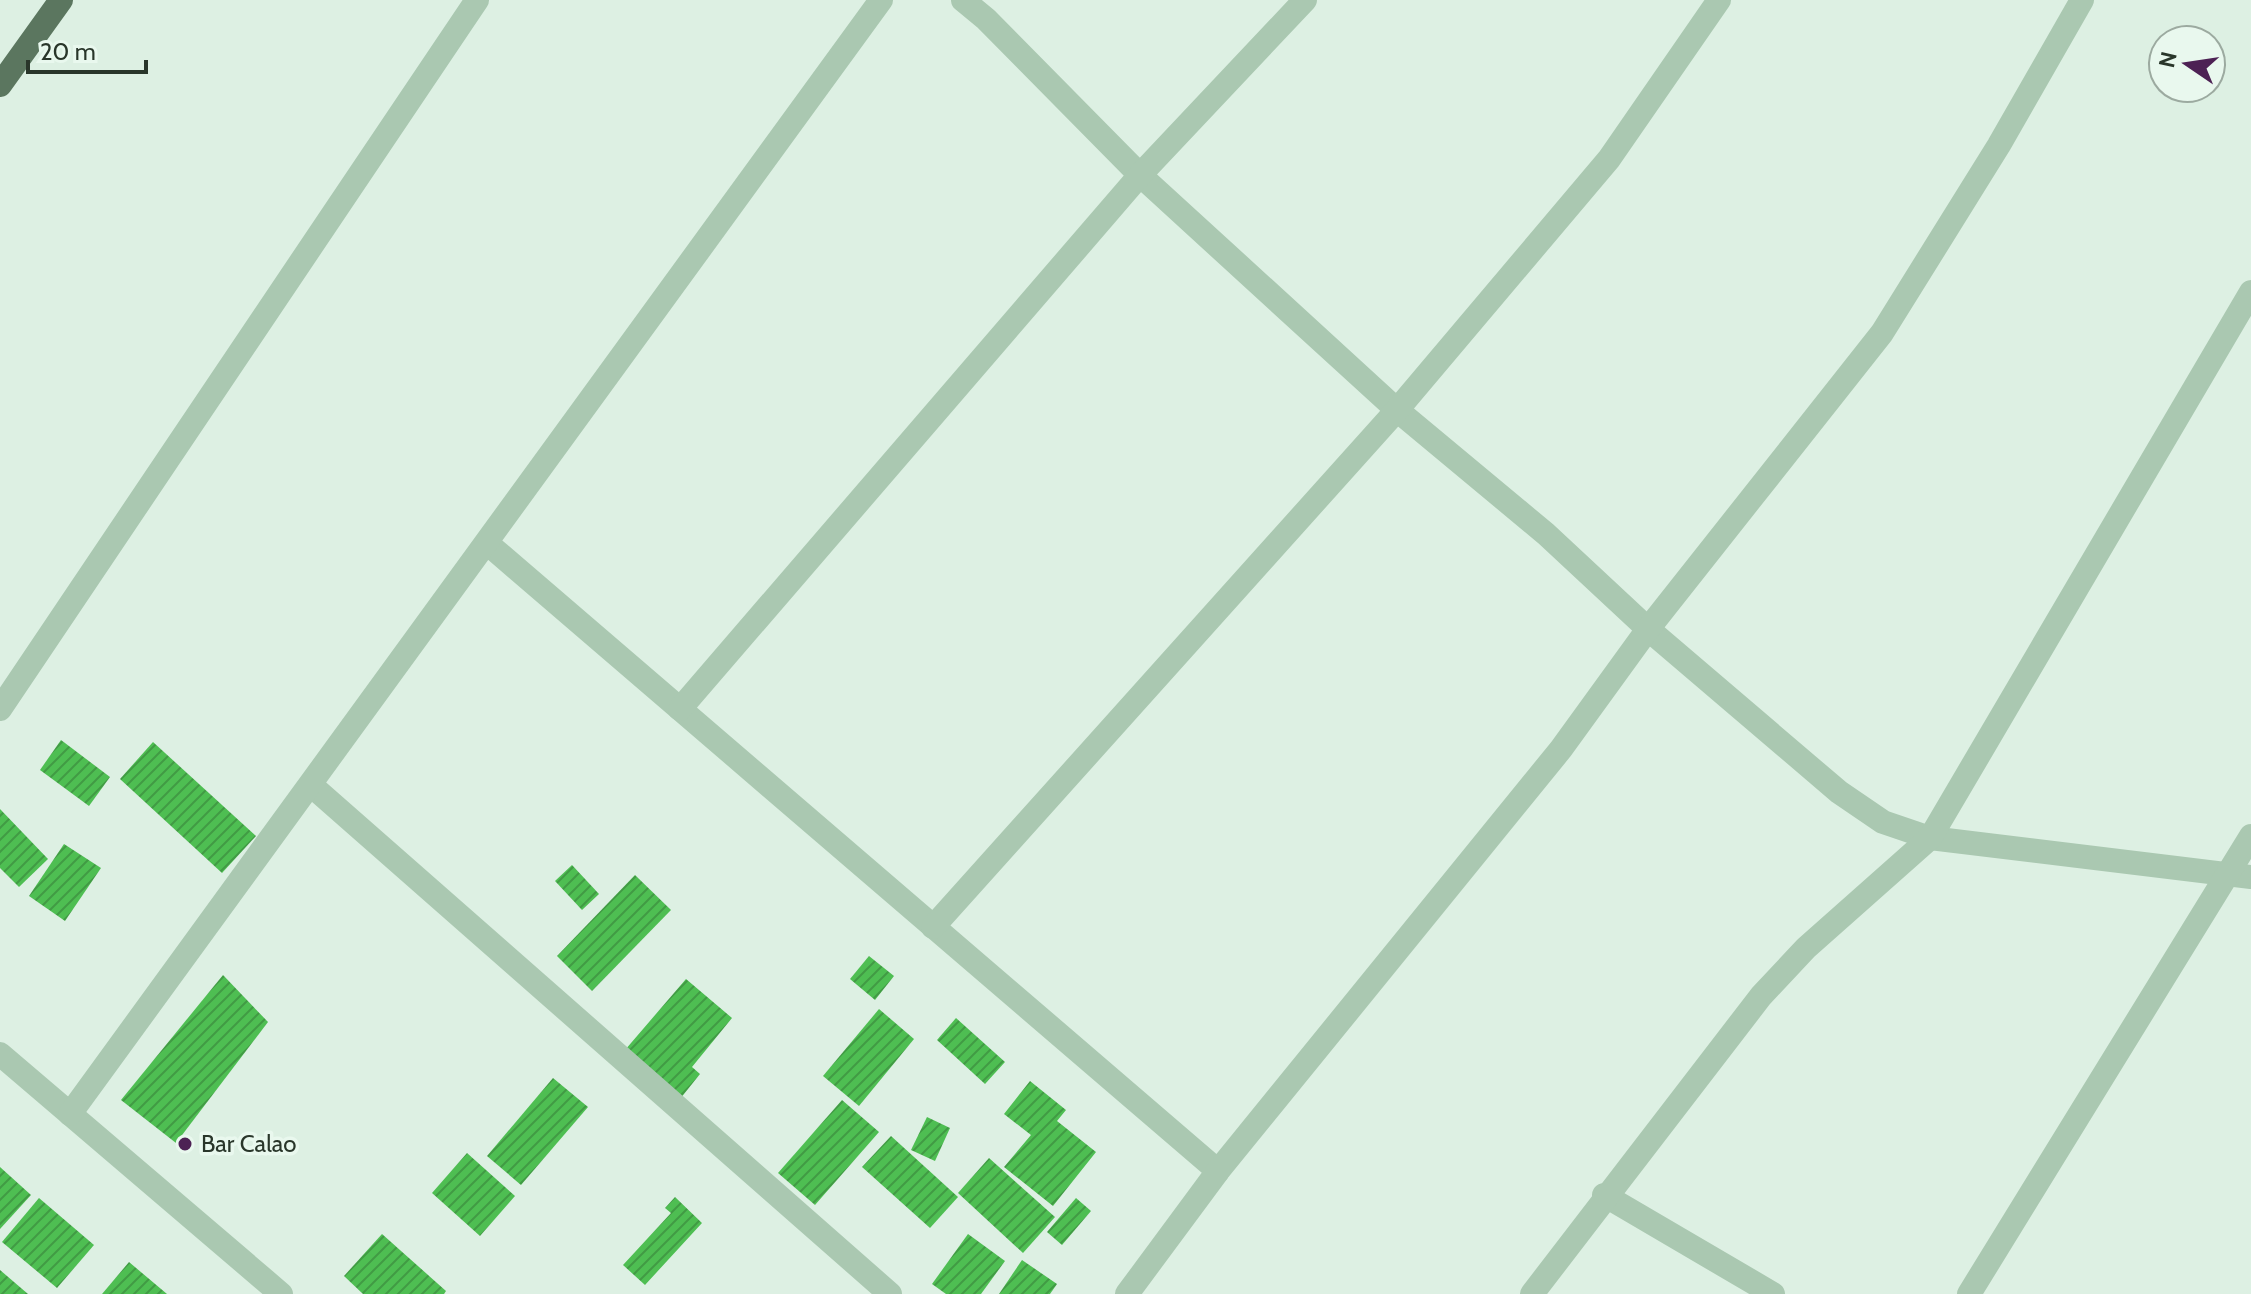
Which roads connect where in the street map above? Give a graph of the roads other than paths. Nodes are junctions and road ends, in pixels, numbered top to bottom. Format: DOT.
graph roads {
  1 [pos="61,0"];
  2 [pos="477,0"];
  3 [pos="881,0"];
  4 [pos="963,0"];
  5 [pos="1305,0"];
  6 [pos="1719,0"];
  7 [pos="2082,0"];
  8 [pos="0,85"];
  9 [pos="1140,175"];
  10 [pos="2251,292"];
  11 [pos="1397,410"];
  12 [pos="488,544"];
  13 [pos="1648,629"];
  14 [pos="0,709"];
  15 [pos="680,709"];
  16 [pos="312,786"];
  17 [pos="2251,836"];
  18 [pos="1930,838"];
  19 [pos="2239,875"];
  20 [pos="933,927"];
  21 [pos="0,1054"];
  22 [pos="70,1114"];
  23 [pos="1218,1171"];
  24 [pos="1604,1195"];
  25 [pos="281,1294"];
  26 [pos="890,1294"];
  27 [pos="1127,1294"];
  28 [pos="1532,1294"];
  29 [pos="1773,1294"];
  30 [pos="1969,1294"];
  1 -- 8 [label="main road"];
  2 -- 14 [label="street"];
  3 -- 12 [label="street"];
  4 -- 9 [label="street"];
  5 -- 9 [label="street"];
  6 -- 11 [label="street"];
  7 -- 13 [label="street"];
  9 -- 11 [label="street"];
  9 -- 15 [label="street"];
  10 -- 18 [label="street"];
  11 -- 13 [label="street"];
  11 -- 20 [label="street"];
  12 -- 15 [label="street"];
  12 -- 16 [label="street"];
  13 -- 18 [label="street"];
  13 -- 23 [label="street"];
  15 -- 20 [label="street"];
  16 -- 22 [label="street"];
  16 -- 26 [label="street"];
  17 -- 19 [label="street"];
  18 -- 19 [label="street"];
  18 -- 24 [label="street"];
  19 -- 30 [label="street"];
  20 -- 23 [label="street"];
  21 -- 22 [label="street"];
  22 -- 25 [label="street"];
  23 -- 27 [label="street"];
  24 -- 28 [label="street"];
  24 -- 29 [label="street"];
}
